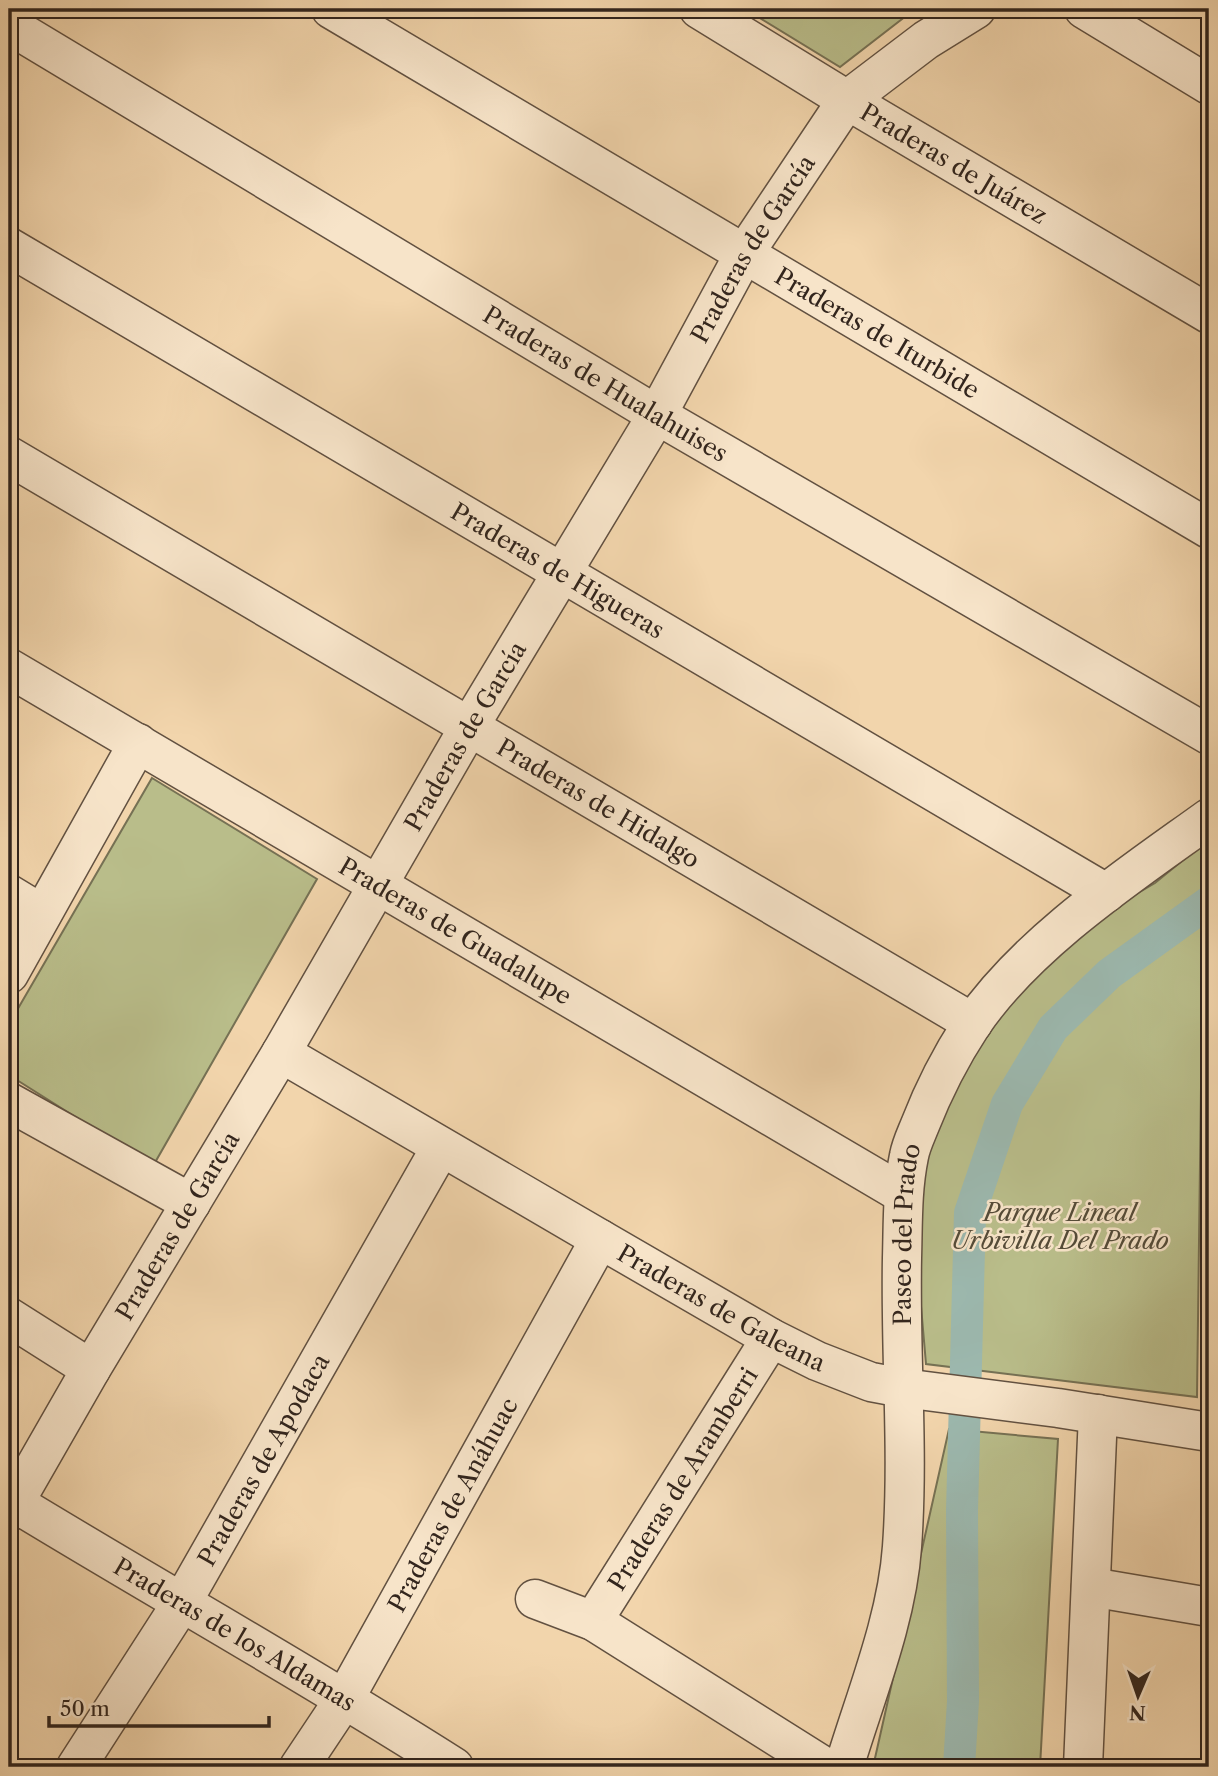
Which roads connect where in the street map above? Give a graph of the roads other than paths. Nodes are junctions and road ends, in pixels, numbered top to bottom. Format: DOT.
graph roads {
  1 [pos="331,9"];
  2 [pos="699,9"];
  3 [pos="975,9"];
  4 [pos="1084,9"];
  5 [pos="9,25"];
  6 [pos="1209,85"];
  7 [pos="847,100"];
  8 [pos="9,247"];
  9 [pos="744,254"];
  10 [pos="1209,314"];
  11 [pos="657,415"];
  12 [pos="9,456"];
  13 [pos="1209,529"];
  14 [pos="562,572"];
  15 [pos="9,668"];
  16 [pos="469,727"];
  17 [pos="1209,735"];
  18 [pos="138,743"];
  19 [pos="1209,817"];
  20 [pos="378,884"];
  21 [pos="1106,893"];
  22 [pos="9,894"];
  23 [pos="42,914"];
  24 [pos="9,974"];
  25 [pos="973,1023"];
  26 [pos="281,1054"];
  27 [pos="9,1102"];
  28 [pos="441,1147"];
  29 [pos="903,1194"];
  30 [pos="191,1203"];
  31 [pos="600,1240"];
  32 [pos="9,1317"];
  33 [pos="771,1338"];
  34 [pos="91,1369"];
  35 [pos="903,1388"];
  36 [pos="1098,1414"];
  37 [pos="1209,1432"];
  38 [pos="12,1508"];
  39 [pos="1091,1587"];
  40 [pos="535,1599"];
  41 [pos="181,1604"];
  42 [pos="1209,1607"];
  43 [pos="593,1621"];
  44 [pos="345,1698"];
  45 [pos="76,1767"];
  46 [pos="299,1767"];
  47 [pos="454,1767"];
  48 [pos="825,1767"];
  49 [pos="844,1767"];
  50 [pos="1083,1767"];
  1 -- 9 [label="street, Praderas de Iturbide"];
  2 -- 7 [label="street, Praderas de Juárez"];
  3 -- 7 [label="street, Praderas de García"];
  4 -- 6 [label="street"];
  5 -- 11 [label="street, Praderas de Hualahuises"];
  7 -- 9 [label="street, Praderas de García"];
  7 -- 10 [label="street, Praderas de Juárez"];
  8 -- 14 [label="street, Praderas de Higueras"];
  9 -- 11 [label="street, Praderas de García"];
  9 -- 13 [label="street, Praderas de Iturbide"];
  11 -- 14 [label="street, Praderas de García"];
  11 -- 17 [label="street, Praderas de Hualahuises"];
  12 -- 16 [label="street, Praderas de Hidalgo"];
  14 -- 16 [label="street, Praderas de García"];
  14 -- 21 [label="street, Praderas de Higueras"];
  15 -- 18 [label="street, Praderas de Guadalupe"];
  16 -- 20 [label="street, Praderas de García"];
  16 -- 25 [label="street, Praderas de Hidalgo"];
  18 -- 20 [label="street, Praderas de Guadalupe"];
  18 -- 23 [label="street"];
  19 -- 21 [label="street, Paseo del Prado"];
  20 -- 26 [label="street, Praderas de García"];
  20 -- 29 [label="street, Praderas de Guadalupe"];
  21 -- 25 [label="street, Paseo del Prado"];
  22 -- 23 [label="street"];
  23 -- 24 [label="street"];
  25 -- 29 [label="street, Paseo del Prado"];
  26 -- 28 [label="street, Praderas de Galeana"];
  26 -- 30 [label="street, Praderas de García"];
  27 -- 30 [label="street"];
  28 -- 31 [label="street, Praderas de Galeana"];
  28 -- 41 [label="street, Praderas de Apodaca"];
  29 -- 35 [label="street, Paseo del Prado"];
  30 -- 34 [label="street, Praderas de García"];
  31 -- 33 [label="street, Praderas de Galeana"];
  31 -- 44 [label="street, Praderas de Anáhuac"];
  32 -- 34 [label="street"];
  33 -- 35 [label="street, Praderas de Galeana"];
  33 -- 43 [label="street, Praderas de Aramberri"];
  34 -- 38 [label="street, Praderas de García"];
  35 -- 36 [label="street, Praderas de Galeana"];
  35 -- 49 [label="street, Paseo del Prado"];
  36 -- 37 [label="street, Praderas de Galeana"];
  36 -- 39 [label="street"];
  38 -- 41 [label="street, Praderas de los Aldamas"];
  39 -- 42 [label="street"];
  39 -- 50 [label="street"];
  40 -- 43 [label="street"];
  41 -- 44 [label="street, Praderas de los Aldamas"];
  41 -- 45 [label="street, Praderas de Apodaca"];
  43 -- 48 [label="street"];
  44 -- 46 [label="street, Praderas de Anáhuac"];
  44 -- 47 [label="street, Praderas de los Aldamas"];
}
